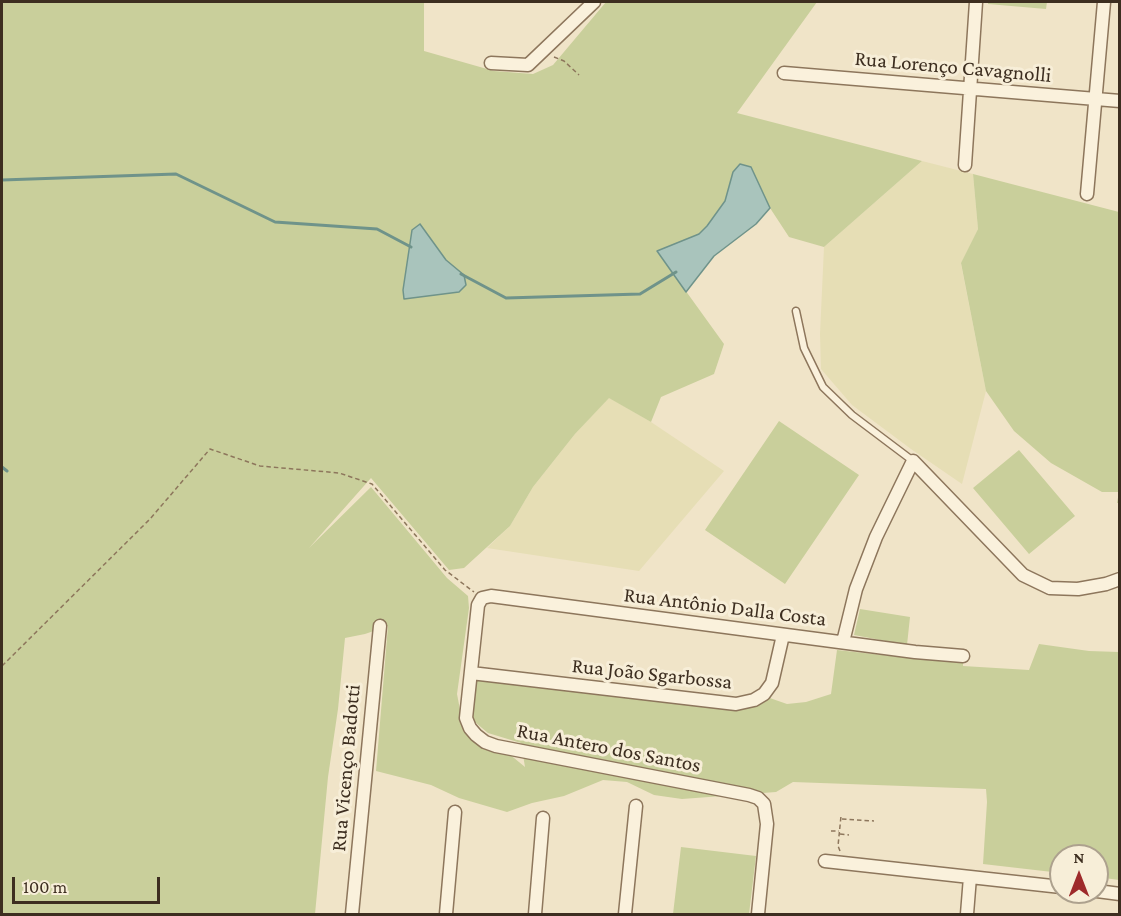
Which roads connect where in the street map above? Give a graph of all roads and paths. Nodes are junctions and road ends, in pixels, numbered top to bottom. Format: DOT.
graph roads {
  1 [pos="594,2"];
  2 [pos="976,2"];
  3 [pos="1104,2"];
  4 [pos="542,52"];
  5 [pos="491,63"];
  6 [pos="784,73"];
  7 [pos="579,75"];
  8 [pos="970,87"];
  9 [pos="1096,99"];
  10 [pos="1119,101"];
  11 [pos="965,165"];
  12 [pos="1087,194"];
  13 [pos="796,311"];
  14 [pos="913,461"];
  15 [pos="1119,579"];
  16 [pos="482,598"];
  17 [pos="380,626"];
  18 [pos="783,635"];
  19 [pos="843,642"];
  20 [pos="963,656"];
  21 [pos="2,666"];
  22 [pos="471,673"];
  23 [pos="636,806"];
  24 [pos="455,812"];
  25 [pos="543,818"];
  26 [pos="874,821"];
  27 [pos="831,831"];
  28 [pos="840,833"];
  29 [pos="849,835"];
  30 [pos="847,852"];
  31 [pos="825,861"];
  32 [pos="970,877"];
  33 [pos="1049,886"];
  34 [pos="352,915"];
  35 [pos="447,915"];
  36 [pos="535,915"];
  37 [pos="625,915"];
  38 [pos="758,915"];
  39 [pos="967,915"];
  1 -- 4 [label="street"];
  2 -- 8 [label="street"];
  3 -- 9 [label="street"];
  4 -- 5 [label="street"];
  4 -- 7 [label="path"];
  6 -- 8 [label="street, Rua Lorenço Cavagnolli"];
  8 -- 9 [label="street, Rua Lorenço Cavagnolli"];
  8 -- 11 [label="street"];
  9 -- 10 [label="street, Rua Lorenço Cavagnolli"];
  9 -- 12 [label="street"];
  13 -- 14 [label="lane"];
  14 -- 15 [label="street"];
  14 -- 19 [label="street"];
  16 -- 18 [label="street, Rua Antônio Dalla Costa"];
  16 -- 21 [label="path"];
  16 -- 22 [label="street, Rua Antero dos Santos"];
  17 -- 34 [label="street, Rua Vicenço Badotti"];
  18 -- 19 [label="street, Rua Antônio Dalla Costa"];
  18 -- 22 [label="street, Rua João Sgarbossa"];
  19 -- 20 [label="street, Rua Antônio Dalla Costa"];
  22 -- 38 [label="street, Rua Antero dos Santos"];
  23 -- 37 [label="street"];
  24 -- 35 [label="street"];
  25 -- 36 [label="street"];
  26 -- 28 [label="path"];
  27 -- 28 [label="path"];
  28 -- 29 [label="path"];
  28 -- 30 [label="path"];
  31 -- 32 [label="street"];
  32 -- 33 [label="street"];
  32 -- 39 [label="street"];
}
